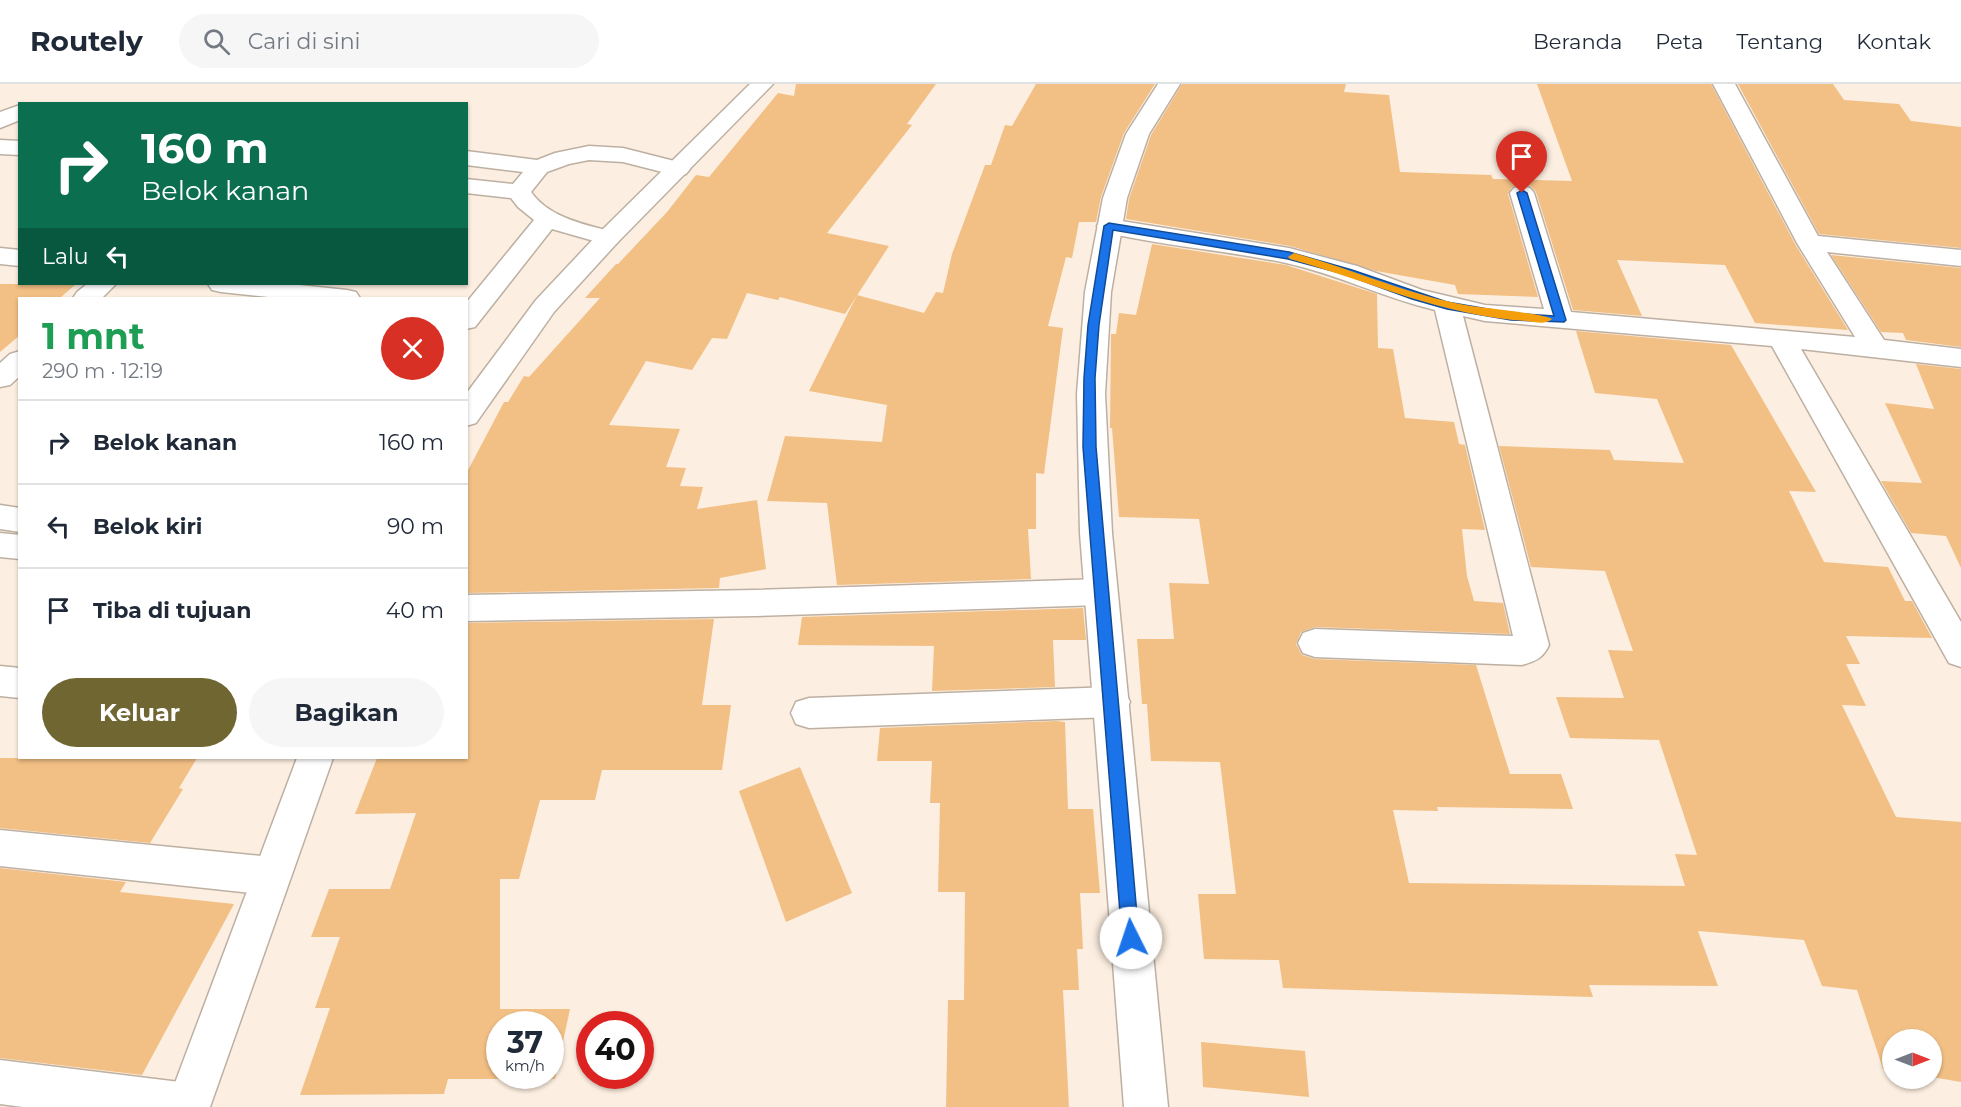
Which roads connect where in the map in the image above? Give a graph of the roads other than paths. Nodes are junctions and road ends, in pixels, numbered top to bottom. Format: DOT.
graph roads {
  1 [pos="762,84"];
  2 [pos="1169,84"];
  3 [pos="1724,84"];
  4 [pos="468,159"];
  5 [pos="540,166"];
  6 [pos="678,169"];
  7 [pos="468,186"];
  8 [pos="519,192"];
  9 [pos="1522,193"];
  10 [pos="548,218"];
  11 [pos="1109,226"];
  12 [pos="608,238"];
  13 [pos="1809,243"];
  14 [pos="0,256"];
  15 [pos="18,258"];
  16 [pos="1961,258"];
  17 [pos="102,285"];
  18 [pos="227,285"];
  19 [pos="287,295"];
  20 [pos="87,297"];
  21 [pos="327,297"];
  22 [pos="1447,306"];
  23 [pos="468,318"];
  24 [pos="1560,320"];
  25 [pos="1781,338"];
  26 [pos="1875,348"];
  27 [pos="1961,358"];
  28 [pos="18,362"];
  29 [pos="0,378"];
  30 [pos="468,413"];
  31 [pos="0,517"];
  32 [pos="18,520"];
  33 [pos="0,545"];
  34 [pos="18,547"];
  35 [pos="1101,592"];
  36 [pos="468,608"];
  37 [pos="1949,613"];
  38 [pos="1315,644"];
  39 [pos="1961,653"];
  40 [pos="0,681"];
  41 [pos="18,683"];
  42 [pos="1112,702"];
  43 [pos="809,713"];
  44 [pos="315,759"];
  45 [pos="0,848"];
  46 [pos="271,876"];
  47 [pos="0,1082"];
  48 [pos="188,1106"];
  49 [pos="1146,1107"];
  1 -- 6 [label="street"];
  2 -- 11 [label="street"];
  3 -- 13 [label="street"];
  4 -- 5 [label="street"];
  5 -- 6 [label="street"];
  5 -- 8 [label="street"];
  6 -- 12 [label="street"];
  7 -- 8 [label="street"];
  8 -- 10 [label="street"];
  9 -- 24 [label="street"];
  10 -- 12 [label="street"];
  10 -- 23 [label="street"];
  11 -- 22 [label="street"];
  11 -- 35 [label="street"];
  12 -- 30 [label="street"];
  13 -- 16 [label="street"];
  13 -- 26 [label="street"];
  14 -- 15 [label="street"];
  17 -- 20 [label="street"];
  18 -- 19 [label="street"];
  19 -- 21 [label="street"];
  22 -- 24 [label="street"];
  22 -- 38 [label="street"];
  24 -- 25 [label="street"];
  25 -- 26 [label="street"];
  25 -- 37 [label="street"];
  26 -- 27 [label="street"];
  28 -- 29 [label="street"];
  31 -- 32 [label="street"];
  33 -- 34 [label="street"];
  35 -- 36 [label="street"];
  35 -- 42 [label="street"];
  37 -- 39 [label="street"];
  40 -- 41 [label="street"];
  42 -- 43 [label="street"];
  42 -- 49 [label="street"];
  44 -- 46 [label="street"];
  45 -- 46 [label="street"];
  46 -- 48 [label="street"];
  47 -- 48 [label="street"];
}
